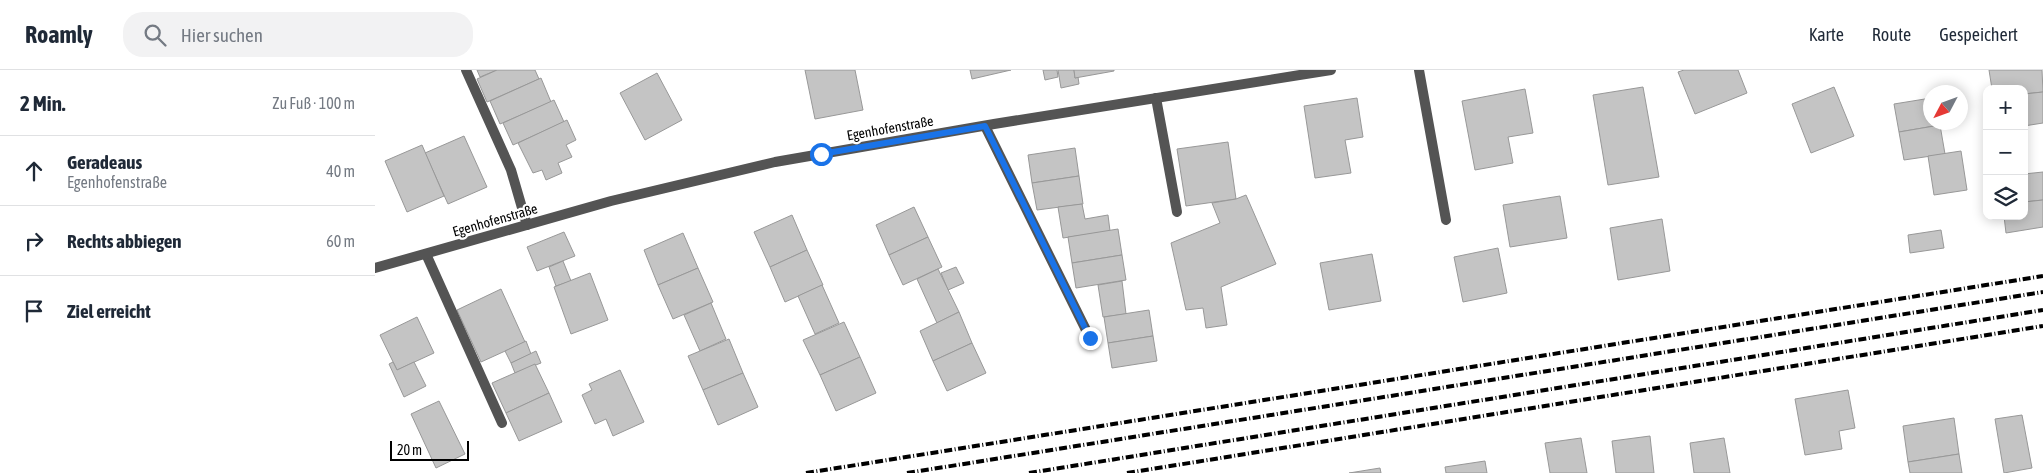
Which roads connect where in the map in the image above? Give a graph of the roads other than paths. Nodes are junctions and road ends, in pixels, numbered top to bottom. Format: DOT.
graph roads {
  1 [pos="466,70"];
  2 [pos="1331,70"];
  3 [pos="1419,70"];
  4 [pos="1156,98"];
  5 [pos="985,126"];
  6 [pos="1177,212"];
  7 [pos="1445,220"];
  8 [pos="527,225"];
  9 [pos="426,254"];
  10 [pos="375,268"];
  11 [pos="1090,338"];
  12 [pos="502,423"];
  1 -- 8 [label="street"];
  2 -- 4 [label="street, Egenhofenstraße"];
  3 -- 7 [label="street"];
  4 -- 5 [label="street, Egenhofenstraße"];
  4 -- 6 [label="street"];
  5 -- 8 [label="street, Egenhofenstraße"];
  5 -- 11 [label="street"];
  8 -- 9 [label="street, Egenhofenstraße"];
  9 -- 10 [label="street, Egenhofenstraße"];
  9 -- 12 [label="street"];
}
